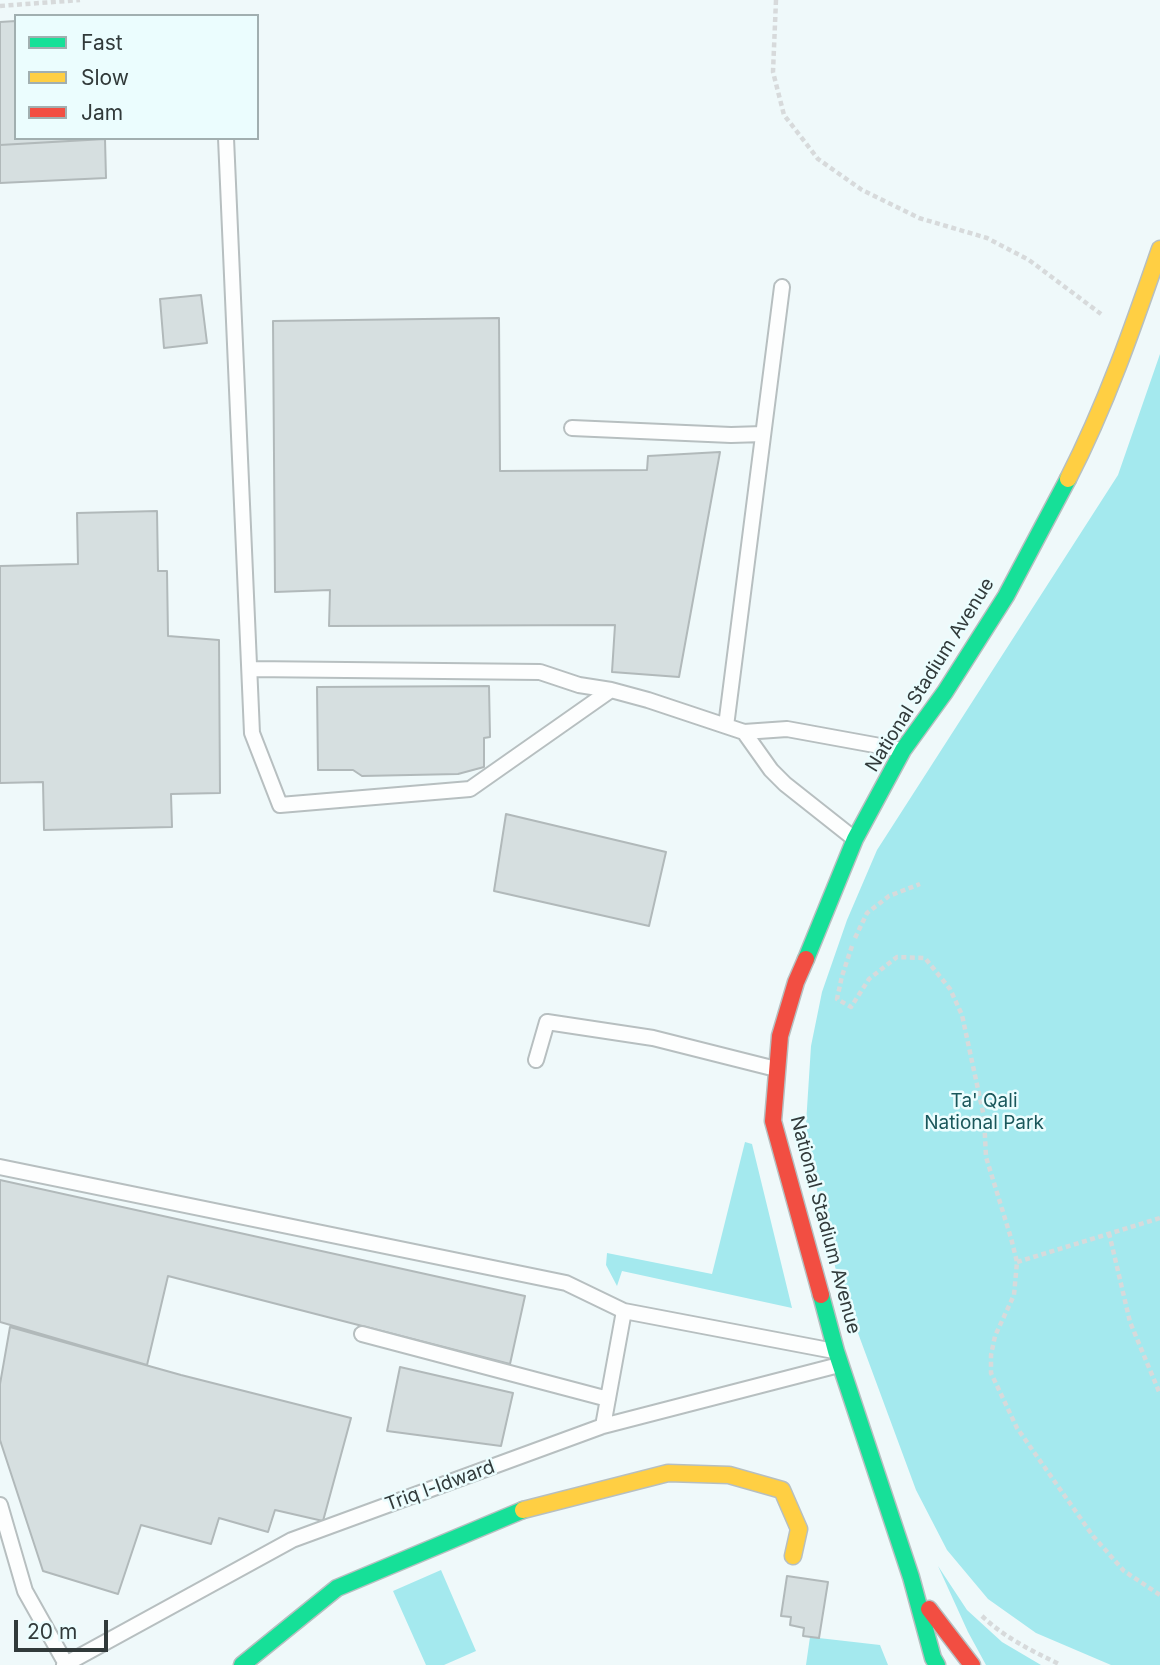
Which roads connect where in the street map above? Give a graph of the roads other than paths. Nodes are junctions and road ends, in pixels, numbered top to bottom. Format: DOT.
graph roads {
  1 [pos="226,140"];
  2 [pos="1160,249"];
  3 [pos="782,287"];
  4 [pos="572,428"];
  5 [pos="763,434"];
  6 [pos="250,669"];
  7 [pos="611,690"];
  8 [pos="726,726"];
  9 [pos="744,732"];
  10 [pos="904,750"];
  11 [pos="855,839"];
  12 [pos="536,1060"];
  13 [pos="777,1070"];
  14 [pos="0,1167"];
  15 [pos="624,1311"];
  16 [pos="362,1334"];
  17 [pos="838,1358"];
  18 [pos="608,1399"];
  19 [pos="603,1426"];
  20 [pos="0,1505"];
  21 [pos="793,1556"];
  22 [pos="911,1577"];
  23 [pos="65,1664"];
  24 [pos="242,1665"];
  25 [pos="937,1665"];
  26 [pos="972,1665"];
  1 -- 6 [label="lane"];
  2 -- 10 [label="main road, National Stadium Avenue"];
  3 -- 5 [label="lane"];
  4 -- 5 [label="lane"];
  5 -- 8 [label="lane"];
  6 -- 7 [label="lane"];
  6 -- 7 [label="lane"];
  7 -- 8 [label="lane"];
  8 -- 9 [label="lane"];
  9 -- 10 [label="lane"];
  9 -- 11 [label="lane"];
  10 -- 11 [label="main road, National Stadium Avenue"];
  11 -- 13 [label="main road, National Stadium Avenue"];
  12 -- 13 [label="lane"];
  13 -- 17 [label="main road, National Stadium Avenue"];
  14 -- 15 [label="lane"];
  15 -- 17 [label="lane"];
  15 -- 18 [label="lane"];
  16 -- 18 [label="lane"];
  17 -- 19 [label="lane, Triq l-Idward"];
  17 -- 22 [label="main road, National Stadium Avenue"];
  18 -- 19 [label="lane"];
  19 -- 23 [label="lane, Triq l-Idward"];
  20 -- 23 [label="lane"];
  21 -- 24 [label="main road"];
  22 -- 25 [label="main road"];
  22 -- 26 [label="main road"];
}
